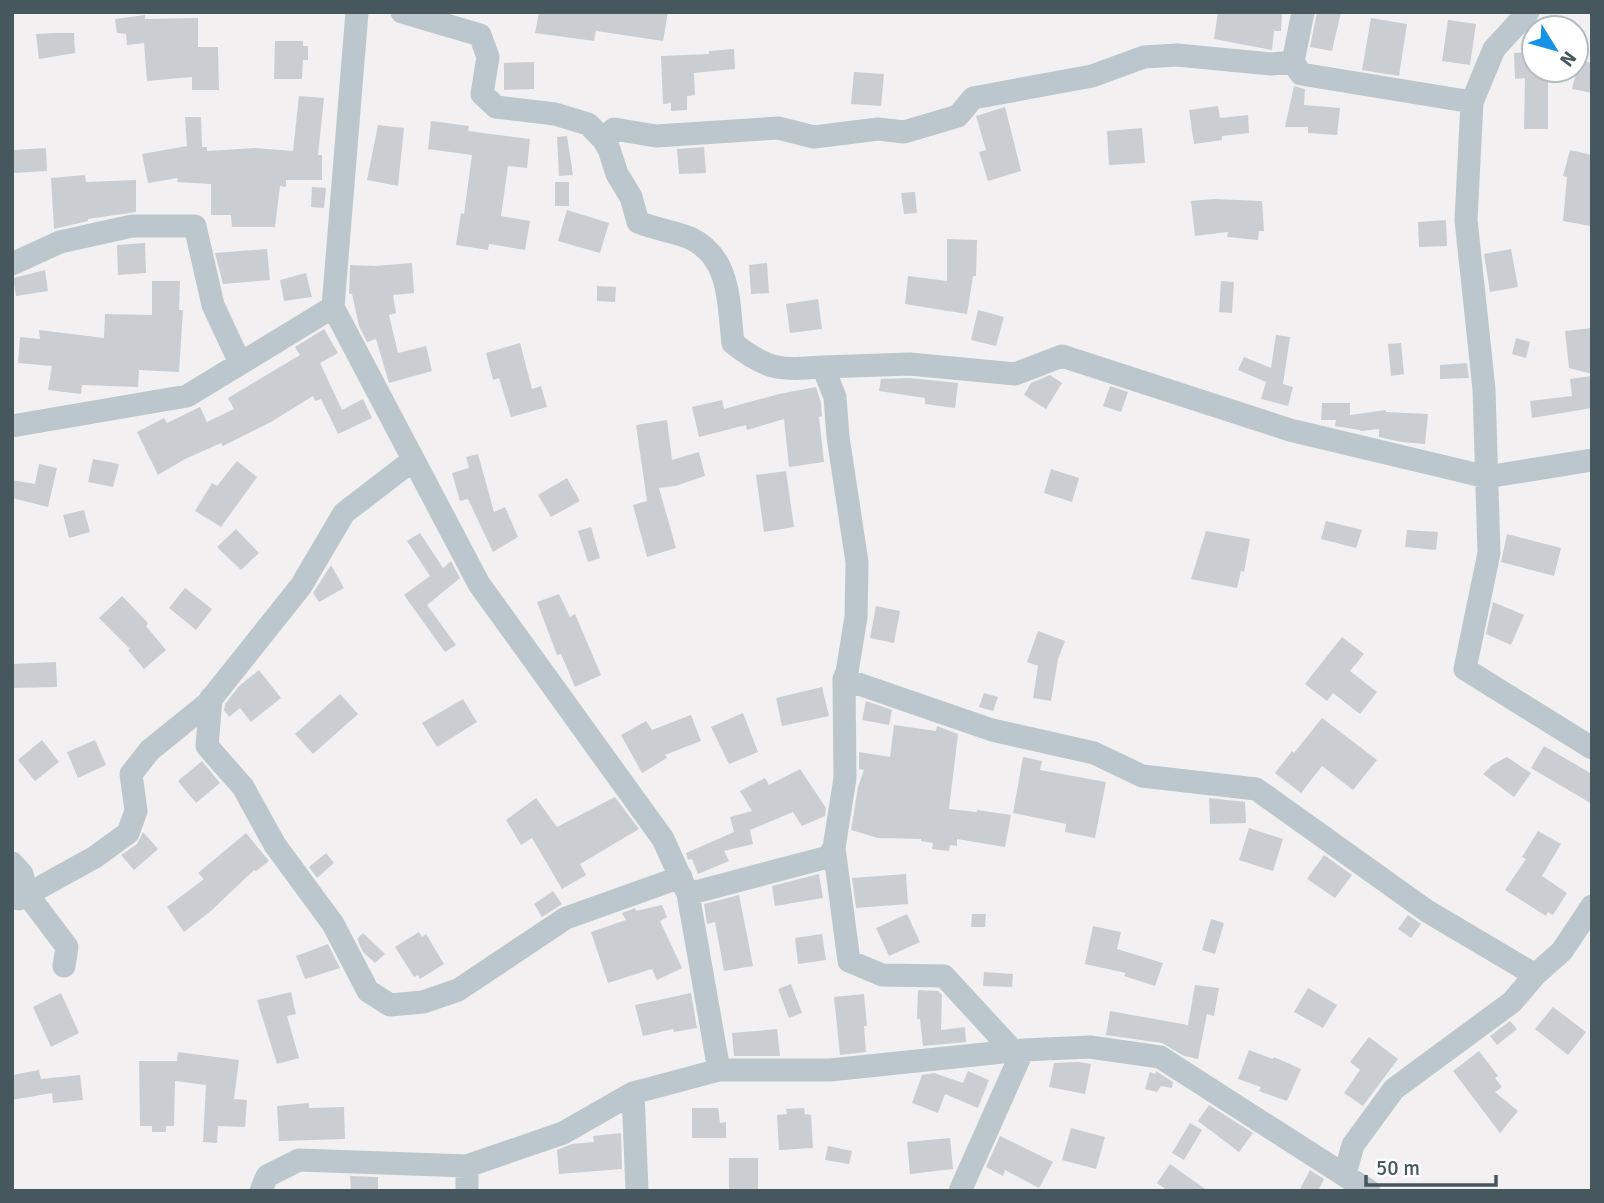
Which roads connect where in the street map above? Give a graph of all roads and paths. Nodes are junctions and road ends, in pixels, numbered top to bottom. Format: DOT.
graph roads {
  1 [pos="357,12"];
  2 [pos="402,12"];
  3 [pos="1303,12"];
  4 [pos="1528,12"];
  5 [pos="1293,62"];
  6 [pos="1472,102"];
  7 [pos="603,139"];
  8 [pos="12,264"];
  9 [pos="333,307"];
  10 [pos="240,363"];
  11 [pos="823,367"];
  12 [pos="12,426"];
  13 [pos="413,460"];
  14 [pos="1592,460"];
  15 [pos="1487,477"];
  16 [pos="844,679"];
  17 [pos="211,698"];
  18 [pos="1592,748"];
  19 [pos="834,848"];
  20 [pos="12,863"];
  21 [pos="685,886"];
  22 [pos="23,897"];
  23 [pos="1592,906"];
  24 [pos="64,966"];
  25 [pos="1535,975"];
  26 [pos="1019,1051"];
  27 [pos="719,1070"];
  28 [pos="633,1093"];
  29 [pos="467,1166"];
  30 [pos="1345,1174"];
  31 [pos="261,1191"];
  32 [pos="467,1191"];
  33 [pos="637,1191"];
  34 [pos="960,1191"];
  35 [pos="1369,1191"];
  1 -- 9 [label="street"];
  2 -- 7 [label="street"];
  3 -- 5 [label="street"];
  4 -- 6 [label="street"];
  5 -- 6 [label="street"];
  5 -- 7 [label="street"];
  6 -- 15 [label="street"];
  7 -- 11 [label="street"];
  8 -- 10 [label="street"];
  9 -- 10 [label="street"];
  9 -- 13 [label="street"];
  10 -- 12 [label="street"];
  11 -- 15 [label="street"];
  11 -- 16 [label="street"];
  13 -- 17 [label="street"];
  13 -- 21 [label="street"];
  14 -- 15 [label="street"];
  15 -- 18 [label="street"];
  16 -- 19 [label="street"];
  16 -- 25 [label="street"];
  17 -- 21 [label="street"];
  17 -- 22 [label="street"];
  19 -- 21 [label="street"];
  19 -- 26 [label="street"];
  20 -- 22 [label="street"];
  21 -- 27 [label="street"];
  22 -- 24 [label="street"];
  23 -- 25 [label="street"];
  25 -- 30 [label="street"];
  26 -- 27 [label="street"];
  26 -- 30 [label="street"];
  26 -- 34 [label="street"];
  27 -- 28 [label="street"];
  28 -- 29 [label="street"];
  28 -- 33 [label="street"];
  29 -- 31 [label="street"];
  29 -- 32 [label="street"];
  30 -- 35 [label="street"];
}
